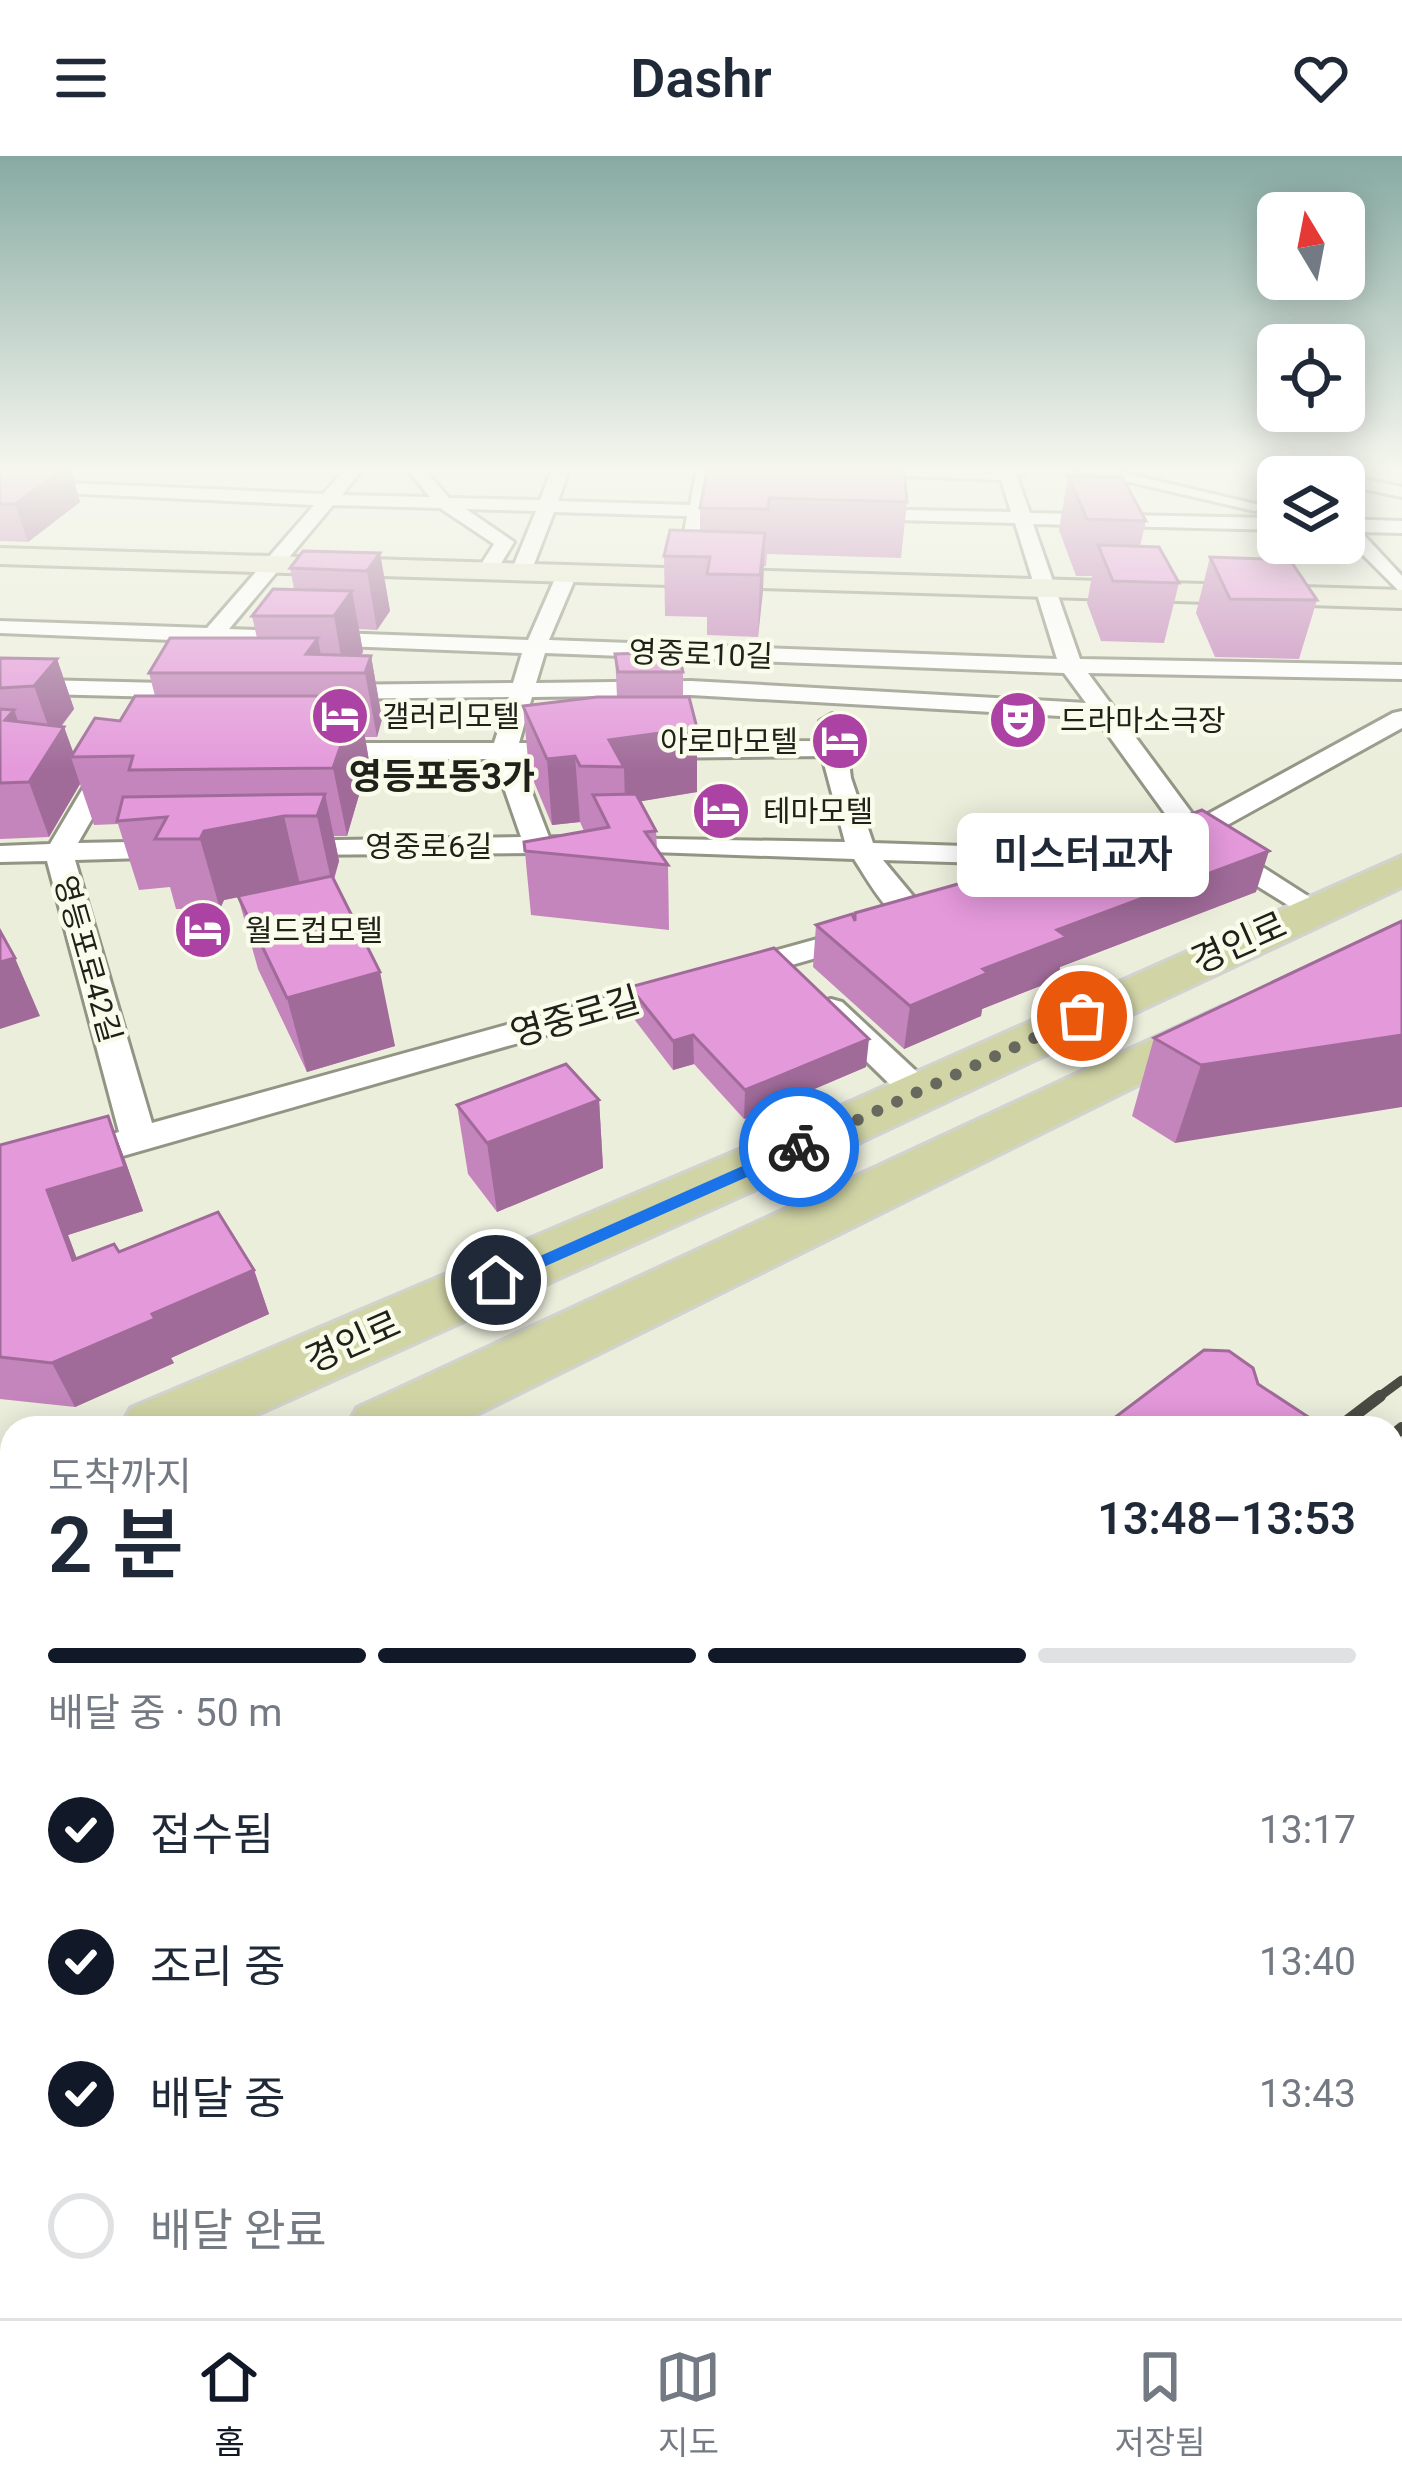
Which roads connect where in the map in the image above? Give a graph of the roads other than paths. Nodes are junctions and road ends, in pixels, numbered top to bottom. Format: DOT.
graph roads {
  1 [pos="271,568"];
  2 [pos="392,568"];
  3 [pos="489,568"];
  4 [pos="523,568"];
  5 [pos="684,568"];
  6 [pos="1037,568"];
  7 [pos="487,571"];
  8 [pos="521,572"];
  9 [pos="567,574"];
  10 [pos="682,578"];
  11 [pos="1044,588"];
  12 [pos="1402,599"];
  13 [pos="0,627"];
  14 [pos="212,637"];
  15 [pos="535,648"];
  16 [pos="847,658"];
  17 [pos="1072,666"];
  18 [pos="1402,672"];
  19 [pos="0,686"];
  20 [pos="523,689"];
  21 [pos="166,691"];
  22 [pos="235,692"];
  23 [pos="304,692"];
  24 [pos="844,697"];
  25 [pos="1104,711"];
  26 [pos="1402,718"];
  27 [pos="832,748"];
  28 [pos="277,751"];
  29 [pos="504,752"];
  30 [pos="1194,836"];
  31 [pos="201,848"];
  32 [pos="248,848"];
  33 [pos="539,848"];
  34 [pos="857,848"];
  35 [pos="60,851"];
  36 [pos="0,854"];
  37 [pos="1107,866"];
  38 [pos="1402,870"];
  39 [pos="1023,890"];
  40 [pos="1312,910"];
  41 [pos="779,959"];
  42 [pos="1274,998"];
  43 [pos="918,1092"];
  44 [pos="138,1136"];
  45 [pos="0,1178"];
  46 [pos="184,1416"];
  47 [pos="407,1416"];
  1 -- 14 [label="street, 영등포로42길"];
  2 -- 7 [label="main road"];
  3 -- 7 [label="street"];
  4 -- 8 [label="street"];
  5 -- 10 [label="street"];
  6 -- 11 [label="street"];
  7 -- 8 [label="main road"];
  8 -- 9 [label="main road"];
  9 -- 10 [label="main road"];
  9 -- 15 [label="street"];
  10 -- 11 [label="main road"];
  11 -- 12 [label="main road"];
  11 -- 17 [label="street"];
  13 -- 14 [label="street, 영중로10길"];
  14 -- 15 [label="street, 영중로10길"];
  14 -- 21 [label="street, 영등포로42길"];
  15 -- 16 [label="street, 영중로10길"];
  15 -- 20 [label="street"];
  16 -- 17 [label="street, 영중로10길"];
  16 -- 24 [label="street"];
  17 -- 18 [label="street, 영중로10길"];
  17 -- 25 [label="street"];
  19 -- 21 [label="street"];
  20 -- 23 [label="street"];
  20 -- 24 [label="street"];
  20 -- 29 [label="street"];
  21 -- 22 [label="street"];
  21 -- 35 [label="street, 영등포로42길"];
  24 -- 25 [label="street"];
  24 -- 27 [label="street"];
  25 -- 30 [label="street"];
  26 -- 30 [label="street"];
  27 -- 29 [label="street"];
  27 -- 34 [label="street"];
  28 -- 29 [label="street"];
  29 -- 33 [label="street"];
  30 -- 37 [label="street"];
  30 -- 40 [label="street"];
  31 -- 35 [label="street"];
  32 -- 33 [label="street, 영중로6길"];
  33 -- 34 [label="street, 영중로6길"];
  34 -- 37 [label="street, 영중로6길"];
  34 -- 41 [label="street, 영중로길"];
  35 -- 36 [label="street"];
  35 -- 44 [label="street, 영등포로42길"];
  37 -- 39 [label="street"];
  38 -- 40 [label="main road, 경인로"];
  40 -- 43 [label="main road, 경인로"];
  41 -- 43 [label="street"];
  41 -- 44 [label="street, 영중로길"];
  42 -- 47 [label="main road, 경인로"];
  43 -- 46 [label="main road, 경인로"];
  44 -- 45 [label="street, 영중로길"];
}
